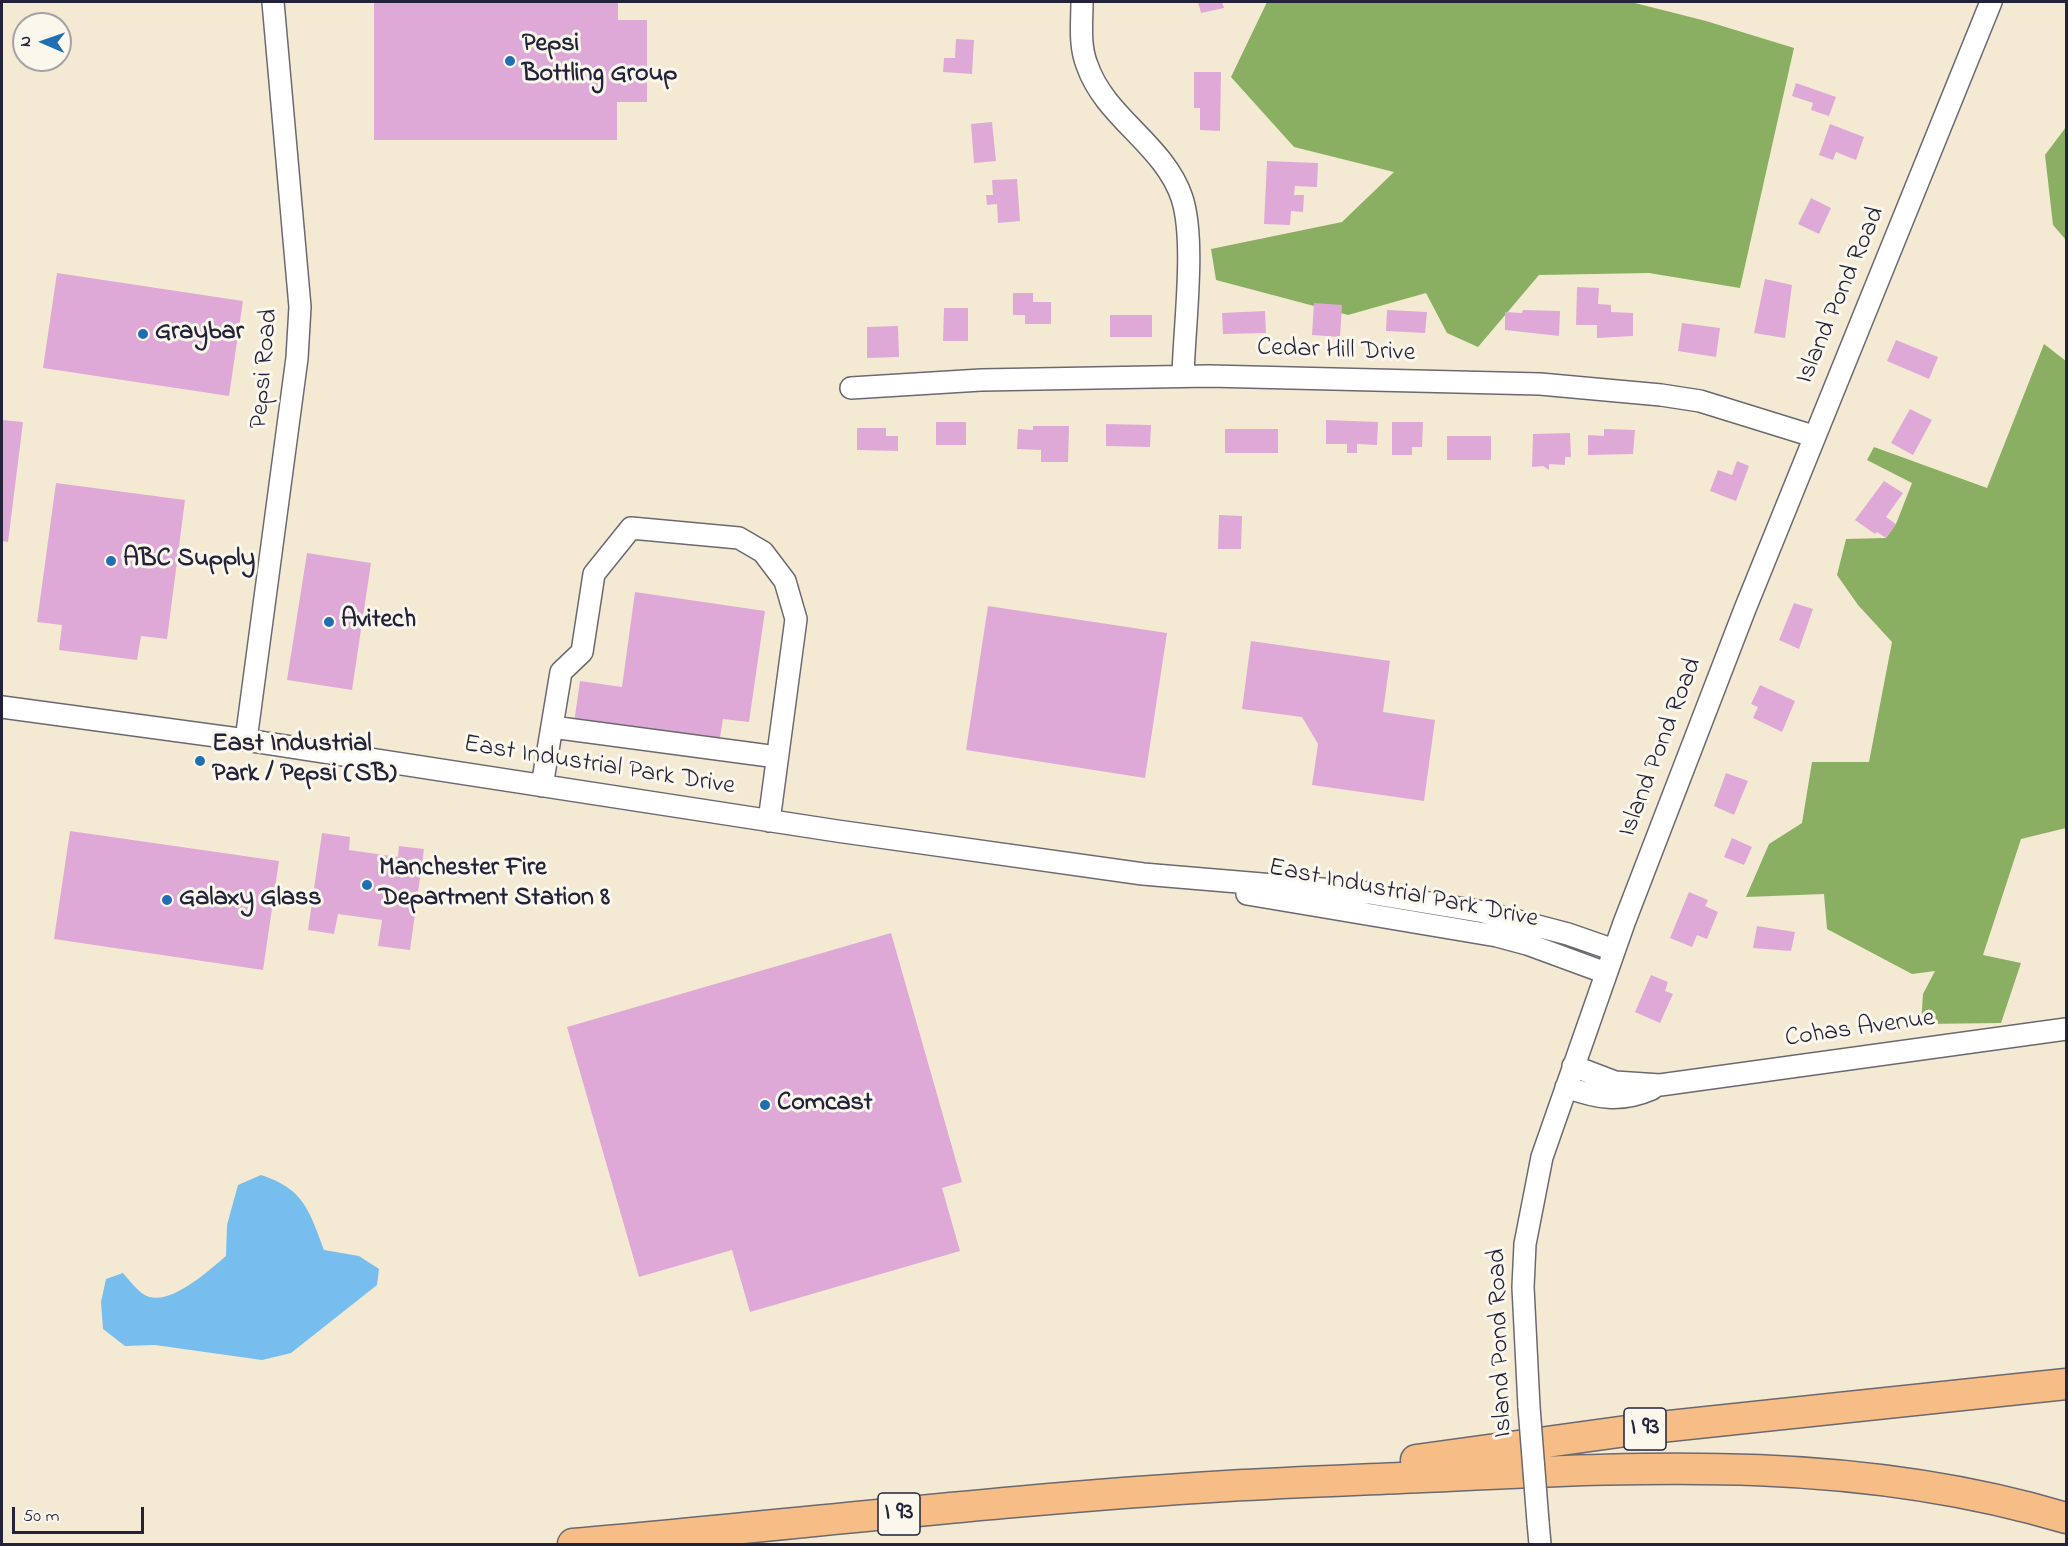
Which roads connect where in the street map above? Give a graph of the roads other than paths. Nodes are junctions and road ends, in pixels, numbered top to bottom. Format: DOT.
graph roads {
  1 [pos="273,2"];
  2 [pos="1082,2"];
  3 [pos="1991,2"];
  4 [pos="1183,376"];
  5 [pos="851,387"];
  6 [pos="1813,436"];
  7 [pos="2,707"];
  8 [pos="552,727"];
  9 [pos="246,740"];
  10 [pos="777,757"];
  11 [pos="542,786"];
  12 [pos="769,820"];
  13 [pos="1188,880"];
  14 [pos="1614,950"];
  15 [pos="1606,973"];
  16 [pos="2067,1029"];
  17 [pos="1573,1066"];
  18 [pos="1660,1085"];
  19 [pos="1566,1088"];
  20 [pos="2067,1384"];
  21 [pos="1226,1486"];
  22 [pos="2067,1518"];
  23 [pos="573,1545"];
  24 [pos="1540,1545"];
  1 -- 9 [label="street, Pepsi Road"];
  2 -- 4 [label="street"];
  3 -- 6 [label="street, Island Pond Road"];
  4 -- 5 [label="street, Cedar Hill Drive"];
  4 -- 6 [label="street, Cedar Hill Drive"];
  6 -- 14 [label="street, Island Pond Road"];
  7 -- 9 [label="street, East Industrial Park Drive"];
  8 -- 10 [label="street"];
  8 -- 10 [label="street"];
  8 -- 11 [label="street"];
  9 -- 11 [label="street, East Industrial Park Drive"];
  10 -- 12 [label="street"];
  11 -- 12 [label="street, East Industrial Park Drive"];
  12 -- 13 [label="street, East Industrial Park Drive"];
  13 -- 14 [label="street, East Industrial Park Drive"];
  13 -- 15 [label="street, East Industrial Park Drive"];
  14 -- 15 [label="street, Island Pond Road"];
  15 -- 17 [label="street, Island Pond Road"];
  16 -- 18 [label="street, Cohas Avenue"];
  17 -- 18 [label="street, Cohas Avenue"];
  17 -- 19 [label="street, Island Pond Road"];
  18 -- 19 [label="street, Cohas Avenue"];
  19 -- 24 [label="street, Island Pond Road, bridge"];
  20 -- 21 [label="highway, I 93"];
  21 -- 22 [label="highway"];
  21 -- 23 [label="highway, I 93"];
}
